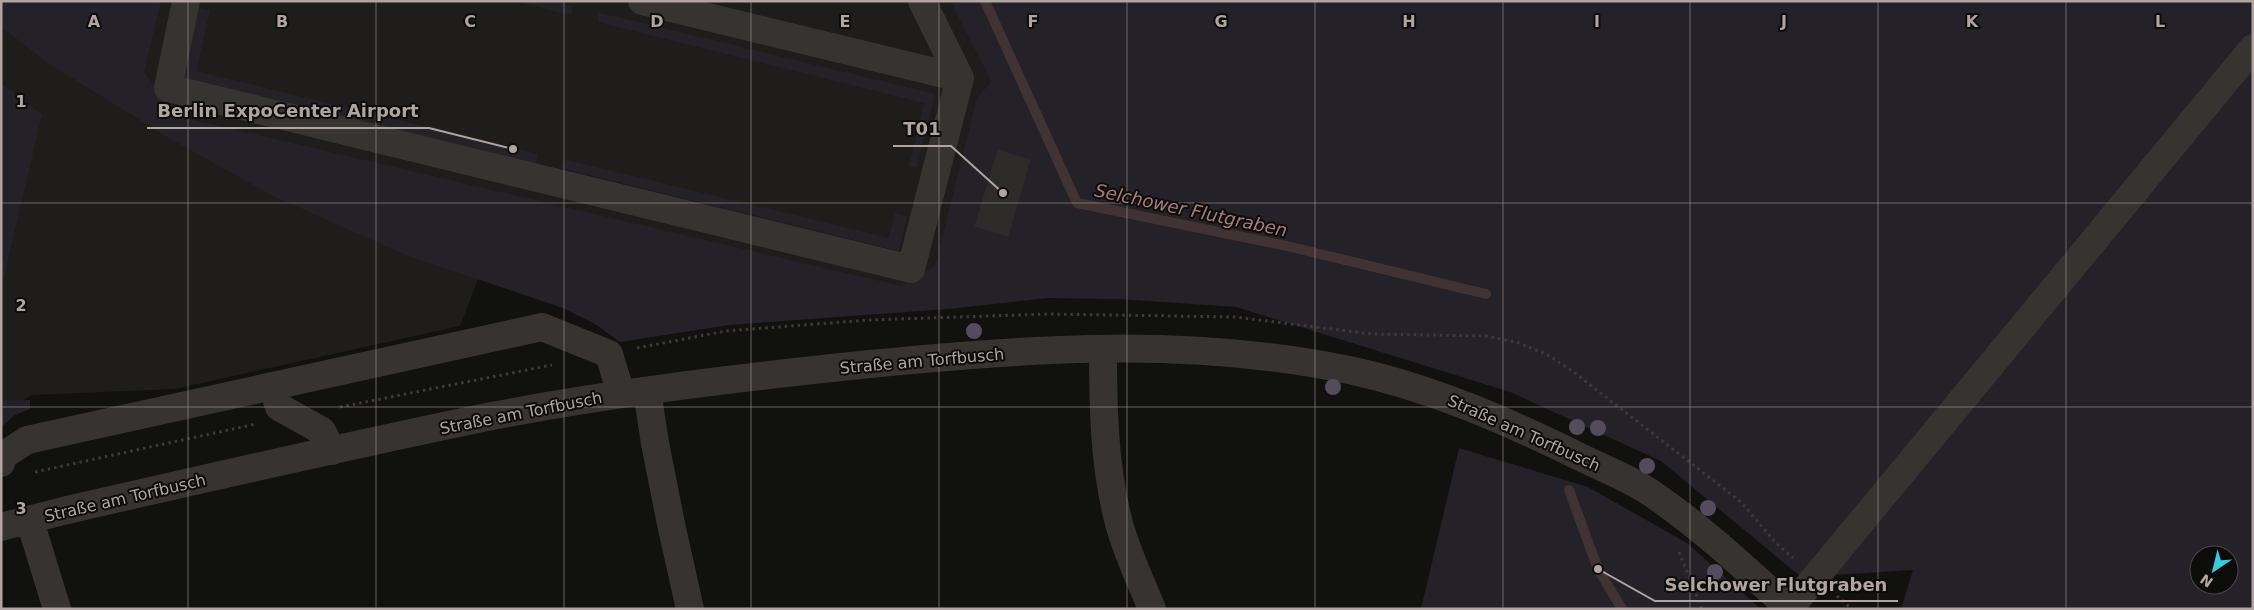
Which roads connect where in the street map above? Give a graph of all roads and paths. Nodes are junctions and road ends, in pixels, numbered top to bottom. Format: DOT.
graph roads {
  1 [pos="186,1"];
  2 [pos="642,1"];
  3 [pos="922,1"];
  4 [pos="2253,48"];
  5 [pos="960,78"];
  6 [pos="1103,348"];
  7 [pos="272,386"];
  8 [pos="634,392"];
  9 [pos="332,451"];
  10 [pos="1,463"];
  11 [pos="30,521"];
  12 [pos="1,527"];
  13 [pos="57,609"];
  14 [pos="690,609"];
  15 [pos="1152,609"];
  16 [pos="1790,609"];
  1 -- 5 [label="street"];
  2 -- 5 [label="street"];
  3 -- 5 [label="street"];
  4 -- 16 [label="street"];
  6 -- 8 [label="street, Straße am Torfbusch"];
  6 -- 15 [label="street"];
  6 -- 16 [label="street, Straße am Torfbusch"];
  7 -- 8 [label="street"];
  7 -- 9 [label="street"];
  7 -- 10 [label="street"];
  8 -- 9 [label="street, Straße am Torfbusch"];
  8 -- 14 [label="street"];
  9 -- 11 [label="street, Straße am Torfbusch"];
  11 -- 12 [label="street, Straße am Torfbusch"];
  11 -- 13 [label="street"];
}
